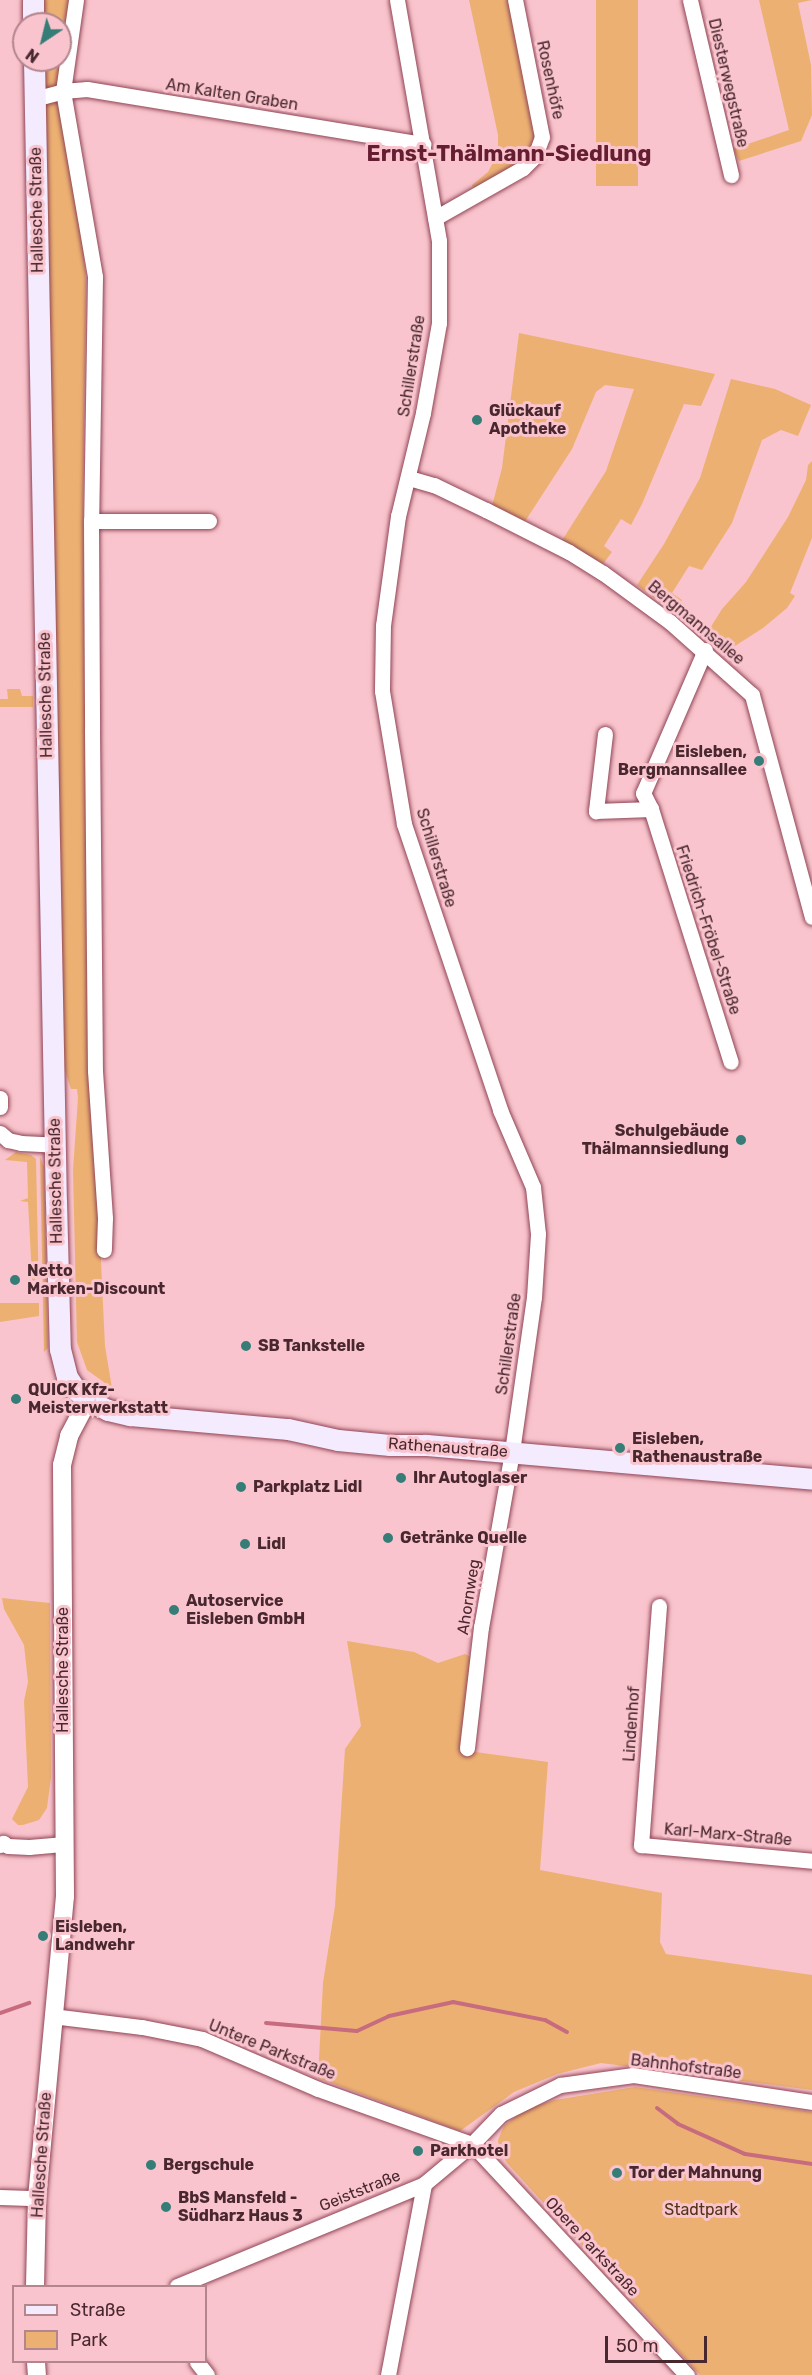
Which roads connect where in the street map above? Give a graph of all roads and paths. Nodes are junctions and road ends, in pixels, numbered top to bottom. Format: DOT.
graph roads {
  1 [pos="76,0"];
  2 [pos="397,0"];
  3 [pos="514,0"];
  4 [pos="690,0"];
  5 [pos="34,72"];
  6 [pos="63,91"];
  7 [pos="34,99"];
  8 [pos="424,144"];
  9 [pos="731,175"];
  10 [pos="435,218"];
  11 [pos="409,478"];
  12 [pos="91,521"];
  13 [pos="209,521"];
  14 [pos="705,650"];
  15 [pos="605,734"];
  16 [pos="651,809"];
  17 [pos="812,917"];
  18 [pos="731,1062"];
  19 [pos="0,1098"];
  20 [pos="0,1107"];
  21 [pos="0,1133"];
  22 [pos="56,1145"];
  23 [pos="104,1250"];
  24 [pos="88,1400"];
  25 [pos="512,1452"];
  26 [pos="812,1479"];
  27 [pos="659,1606"];
  28 [pos="467,1748"];
  29 [pos="2,1844"];
  30 [pos="65,1844"];
  31 [pos="641,1845"];
  32 [pos="812,1861"];
  33 [pos="52,2016"];
  34 [pos="812,2102"];
  35 [pos="472,2144"];
  36 [pos="424,2184"];
  37 [pos="0,2197"];
  38 [pos="37,2198"];
  39 [pos="35,2285"];
  40 [pos="179,2285"];
  41 [pos="391,2373"];
  42 [pos="687,2375"];
  1 -- 6 [label="street"];
  2 -- 8 [label="street, Schillerstraße"];
  3 -- 10 [label="street, Rosenhöfe"];
  4 -- 9 [label="street, Diesterwegstraße"];
  5 -- 7 [label="main road, Hallesche Straße"];
  6 -- 7 [label="street, Am Kalten Graben"];
  6 -- 8 [label="street, Am Kalten Graben"];
  6 -- 12 [label="street"];
  7 -- 22 [label="main road, Hallesche Straße"];
  8 -- 10 [label="street, Schillerstraße"];
  10 -- 11 [label="street, Schillerstraße"];
  11 -- 14 [label="street, Bergmannsallee"];
  11 -- 25 [label="street, Schillerstraße"];
  12 -- 13 [label="street"];
  12 -- 23 [label="street"];
  14 -- 16 [label="street, Friedrich-Fröbel-Straße"];
  14 -- 17 [label="street, Bergmannsallee"];
  15 -- 16 [label="street"];
  16 -- 18 [label="street, Friedrich-Fröbel-Straße"];
  19 -- 20 [label="street"];
  21 -- 22 [label="street"];
  22 -- 24 [label="main road, Hallesche Straße"];
  24 -- 25 [label="main road, Rathenaustraße"];
  24 -- 30 [label="street, Hallesche Straße"];
  25 -- 26 [label="main road, Rathenaustraße"];
  25 -- 28 [label="street, Ahornweg"];
  27 -- 31 [label="street, Lindenhof"];
  29 -- 30 [label="street"];
  30 -- 33 [label="street, Hallesche Straße"];
  31 -- 32 [label="street, Karl-Marx-Straße"];
  33 -- 35 [label="street, Untere Parkstraße"];
  33 -- 38 [label="street, Hallesche Straße"];
  34 -- 35 [label="street, Bahnhofstraße"];
  35 -- 36 [label="street, Bahnhofstraße"];
  35 -- 42 [label="street, Obere Parkstraße"];
  36 -- 40 [label="street, Geiststraße"];
  36 -- 41 [label="street"];
  37 -- 38 [label="street"];
  38 -- 39 [label="street, Hallesche Straße"];
}
